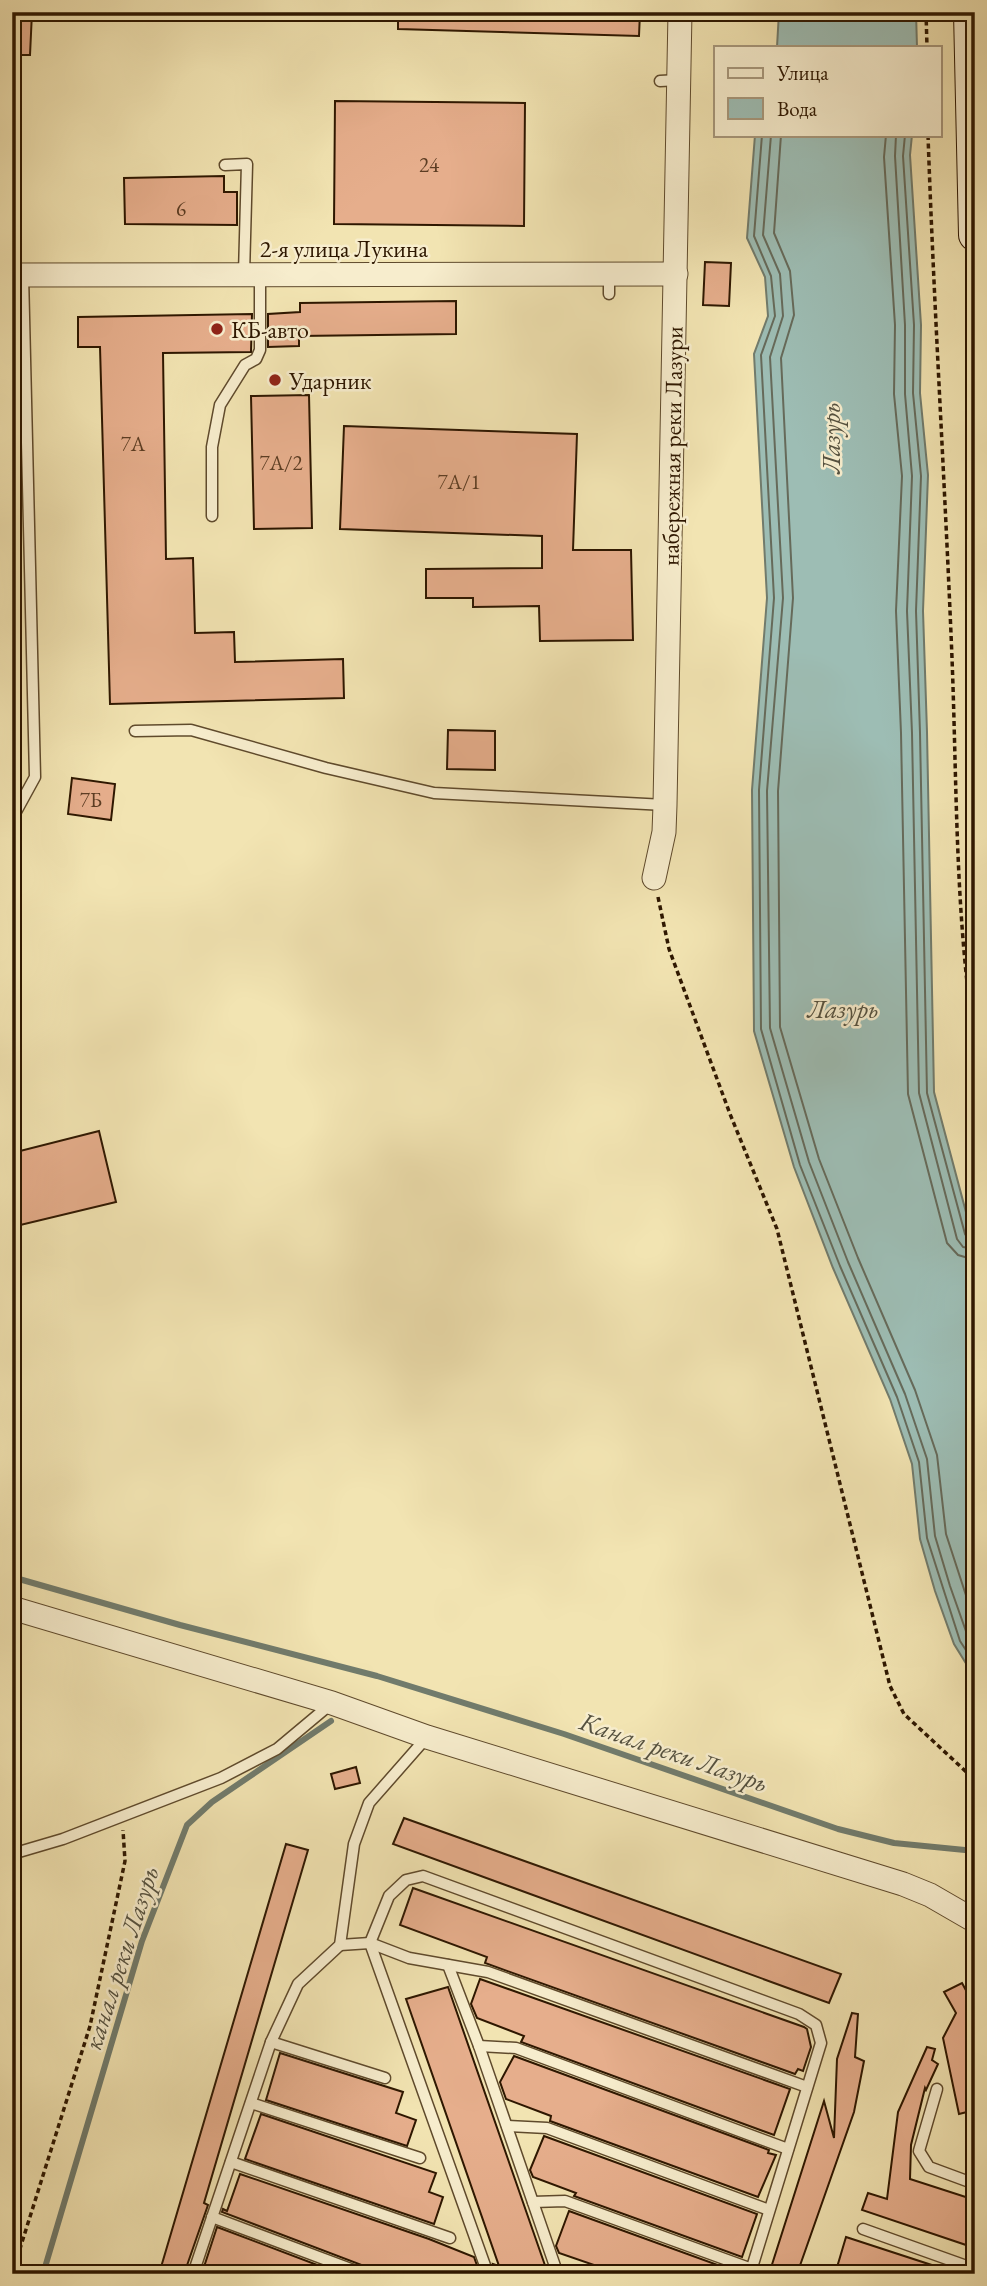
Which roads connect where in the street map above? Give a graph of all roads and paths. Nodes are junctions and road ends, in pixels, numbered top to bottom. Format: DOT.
graph roads {
  1 [pos="680,12"];
  2 [pos="926,12"];
  3 [pos="970,12"];
  4 [pos="927,46"];
  5 [pos="928,136"];
  6 [pos="225,164"];
  7 [pos="975,235"];
  8 [pos="252,274"];
  9 [pos="676,274"];
  10 [pos="18,275"];
  11 [pos="212,516"];
  12 [pos="135,731"];
  13 [pos="665,805"];
  14 [pos="12,819"];
  15 [pos="654,878"];
  16 [pos="975,1043"];
  17 [pos="12,1608"];
  18 [pos="332,1703"];
  19 [pos="427,1738"];
  20 [pos="975,1780"];
  21 [pos="121,1818"];
  22 [pos="12,1854"];
  23 [pos="975,1921"];
  24 [pos="370,1943"];
  25 [pos="340,1945"];
  26 [pos="448,1965"];
  27 [pos="271,2042"];
  28 [pos="479,2046"];
  29 [pos="385,2078"];
  30 [pos="807,2087"];
  31 [pos="937,2089"];
  32 [pos="251,2103"];
  33 [pos="507,2126"];
  34 [pos="788,2149"];
  35 [pos="420,2158"];
  36 [pos="231,2162"];
  37 [pos="975,2184"];
  38 [pos="533,2202"];
  39 [pos="769,2210"];
  40 [pos="212,2217"];
  41 [pos="863,2229"];
  42 [pos="450,2238"];
  43 [pos="975,2269"];
  44 [pos="751,2271"];
  45 [pos="12,2274"];
  46 [pos="193,2274"];
  47 [pos="364,2274"];
  48 [pos="488,2274"];
  49 [pos="568,2274"];
  1 -- 9 [label="street, набережная реки Лазури"];
  2 -- 4 [label="path"];
  3 -- 7 [label="main road"];
  5 -- 16 [label="path"];
  6 -- 8 [label="lane"];
  8 -- 9 [label="street, 2-я улица Лукина"];
  8 -- 10 [label="street, 2-я улица Лукина"];
  8 -- 11 [label="lane"];
  9 -- 13 [label="street, набережная реки Лазури"];
  10 -- 14 [label="lane"];
  12 -- 13 [label="lane"];
  13 -- 15 [label="street, набережная реки Лазури"];
  15 -- 20 [label="path"];
  17 -- 18 [label="street"];
  18 -- 19 [label="street"];
  18 -- 21 [label="lane"];
  19 -- 23 [label="street"];
  19 -- 25 [label="lane"];
  21 -- 22 [label="lane"];
  21 -- 45 [label="path"];
  24 -- 25 [label="lane"];
  24 -- 26 [label="lane"];
  24 -- 30 [label="lane"];
  24 -- 48 [label="lane"];
  25 -- 27 [label="lane"];
  26 -- 28 [label="lane"];
  26 -- 30 [label="lane"];
  27 -- 29 [label="lane"];
  27 -- 32 [label="lane"];
  28 -- 33 [label="lane"];
  28 -- 34 [label="lane"];
  30 -- 34 [label="lane"];
  31 -- 37 [label="lane"];
  32 -- 35 [label="lane"];
  32 -- 36 [label="lane"];
  33 -- 38 [label="lane"];
  33 -- 39 [label="lane"];
  34 -- 39 [label="lane"];
  36 -- 40 [label="lane"];
  36 -- 42 [label="lane"];
  38 -- 44 [label="lane"];
  38 -- 49 [label="lane"];
  39 -- 44 [label="lane"];
  40 -- 46 [label="lane"];
  40 -- 47 [label="lane"];
  41 -- 43 [label="lane"];
}
